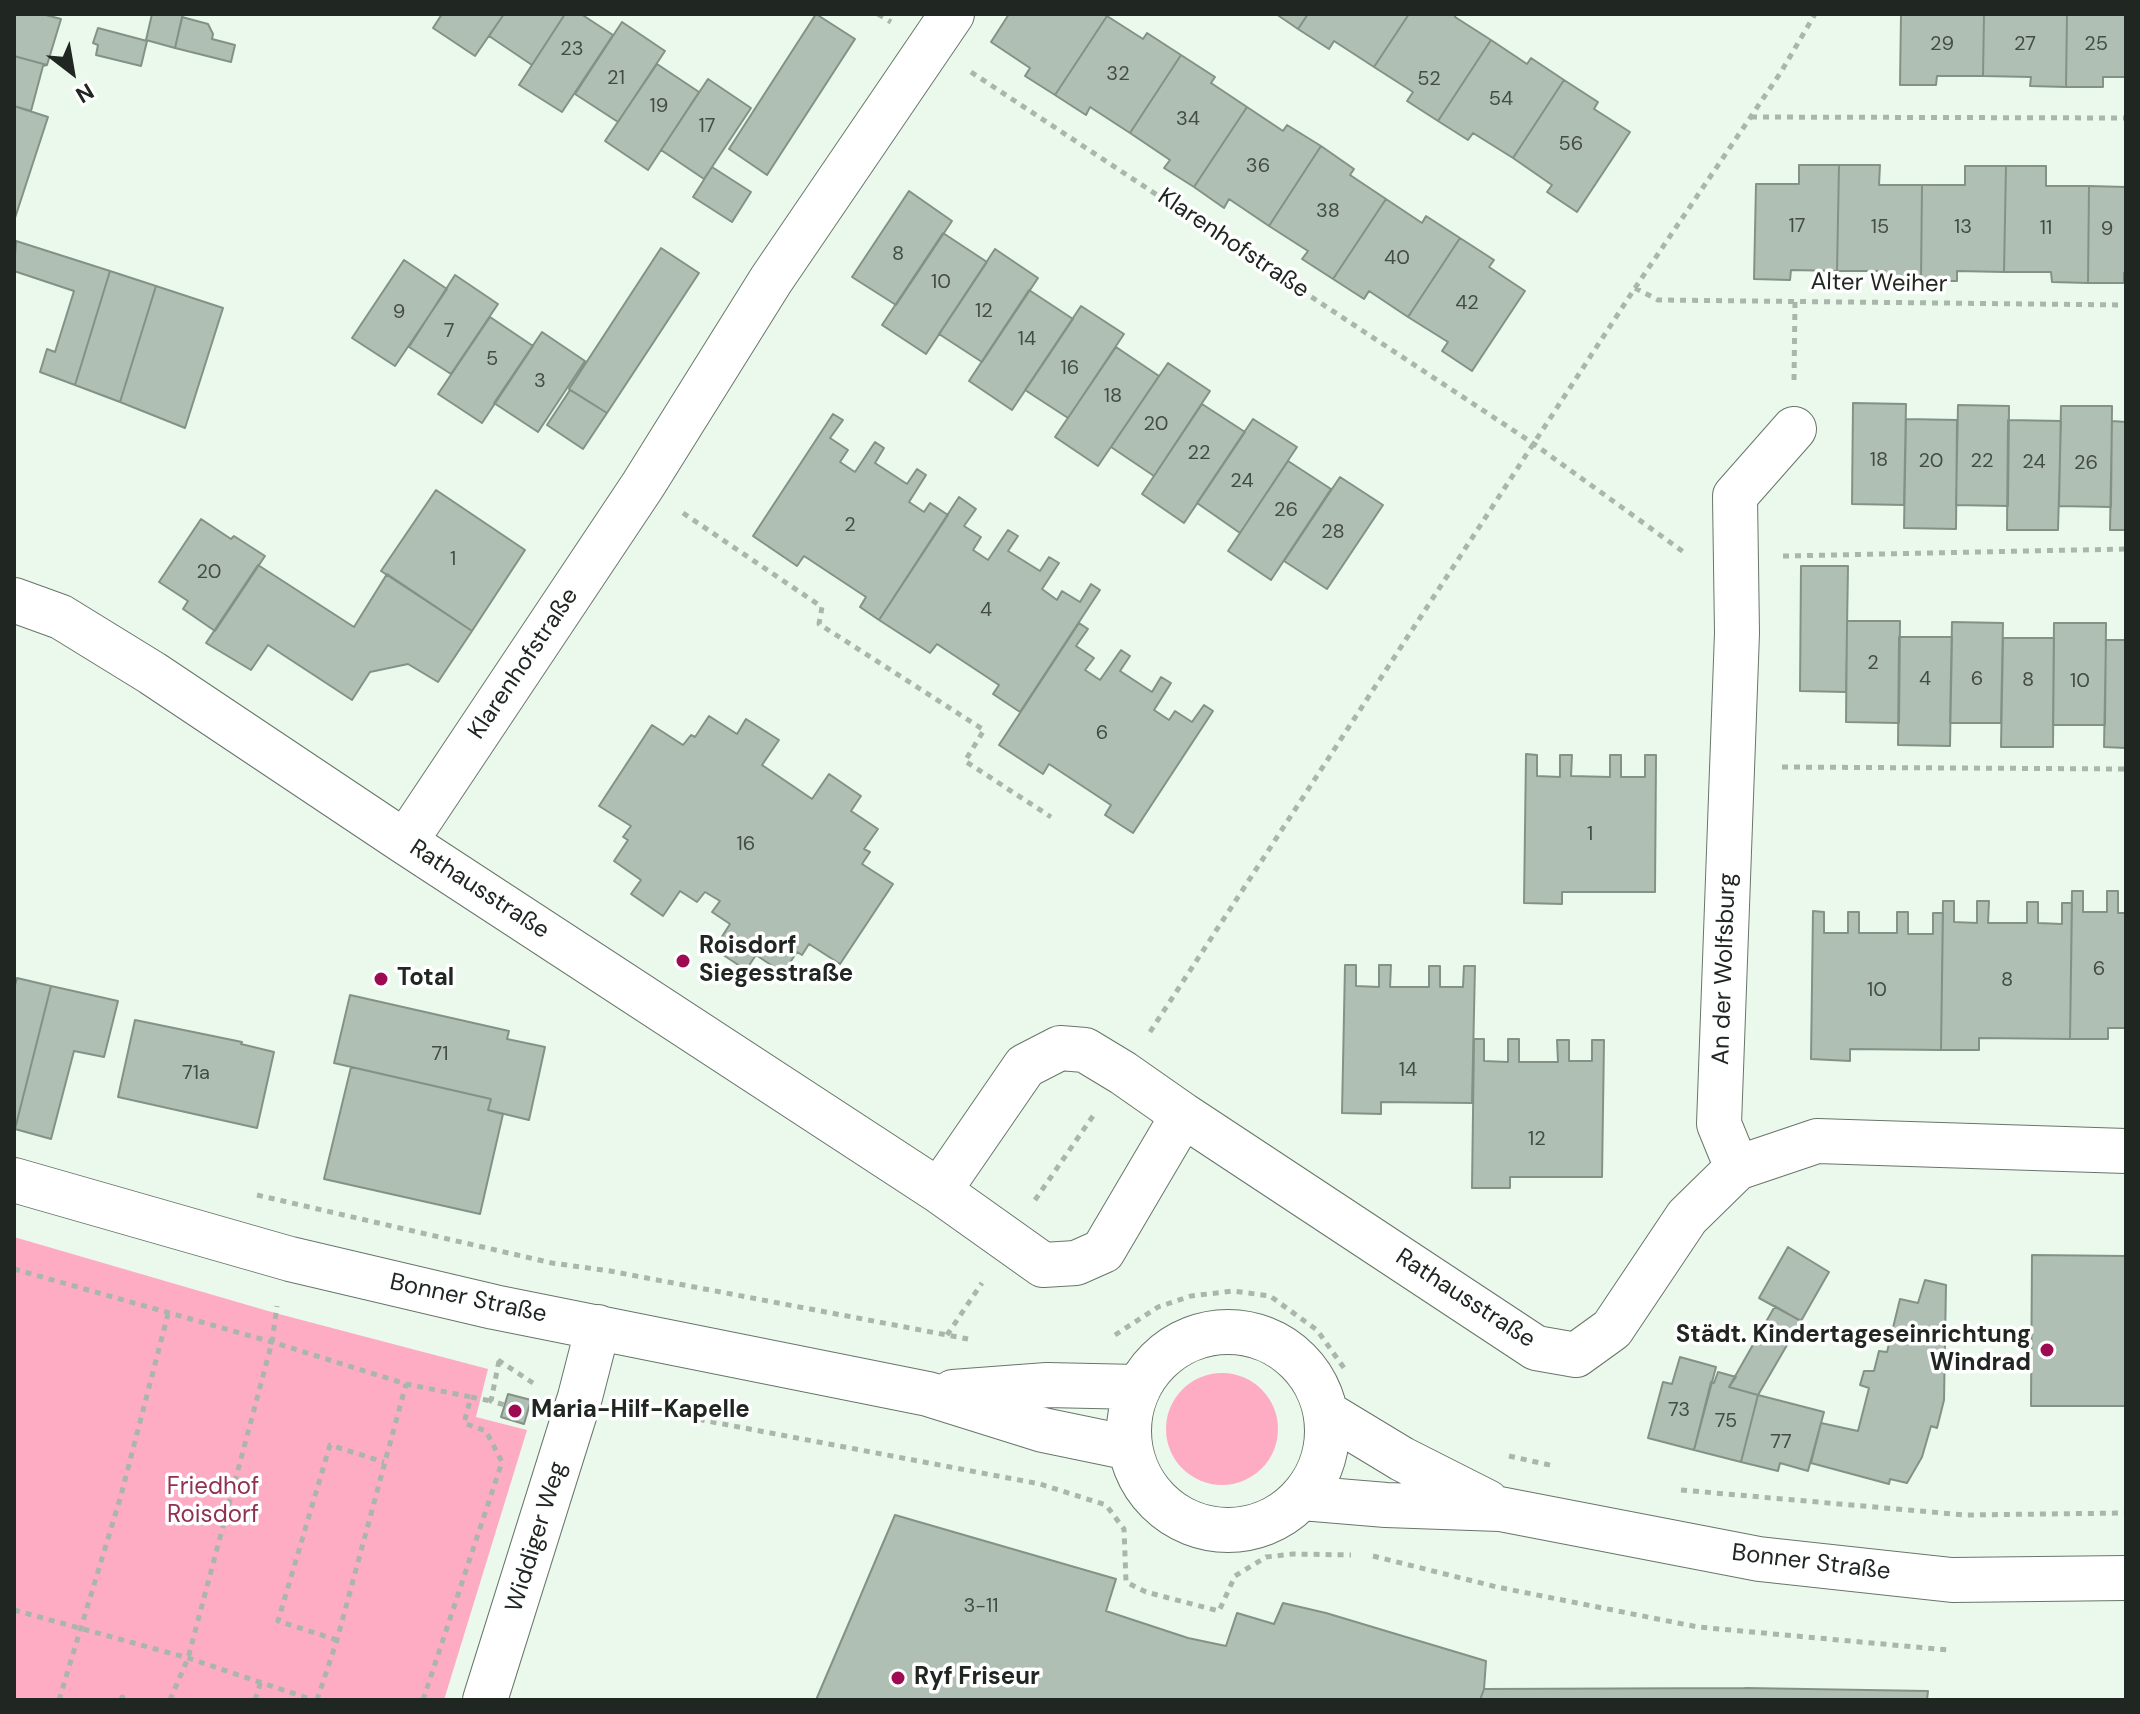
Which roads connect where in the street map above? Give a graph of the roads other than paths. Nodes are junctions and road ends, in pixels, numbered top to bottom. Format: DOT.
graph roads {
  1 [pos="941,31"];
  2 [pos="1794,429"];
  3 [pos="14,600"];
  4 [pos="405,842"];
  5 [pos="1183,1115"];
  6 [pos="2126,1151"];
  7 [pos="1737,1168"];
  8 [pos="14,1180"];
  9 [pos="939,1191"];
  10 [pos="598,1327"];
  11 [pos="1138,1387"];
  12 [pos="928,1394"];
  13 [pos="1326,1413"];
  14 [pos="1130,1448"];
  15 [pos="1302,1498"];
  16 [pos="1500,1509"];
  17 [pos="2126,1578"];
  18 [pos="485,1700"];
  1 -- 4 [label="street, Klarenhofstraße"];
  2 -- 7 [label="street, An der Wolfsburg"];
  3 -- 4 [label="street, Rathausstraße"];
  4 -- 9 [label="street, Rathausstraße"];
  5 -- 7 [label="street, Rathausstraße"];
  5 -- 9 [label="street, Rathausstraße"];
  5 -- 9 [label="street, Rathausstraße"];
  6 -- 7 [label="street, Rathausstraße"];
  8 -- 10 [label="street, Bonner Straße"];
  10 -- 12 [label="street, Bonner Straße"];
  10 -- 18 [label="street, Widdiger Weg"];
  11 -- 12 [label="street, Bonner Straße"];
  11 -- 13 [label="street"];
  11 -- 14 [label="street"];
  12 -- 14 [label="street, Bonner Straße"];
  13 -- 15 [label="street"];
  13 -- 16 [label="street, Bonner Straße"];
  14 -- 15 [label="street"];
  15 -- 16 [label="street, Bonner Straße"];
  16 -- 17 [label="street, Bonner Straße"];
}
